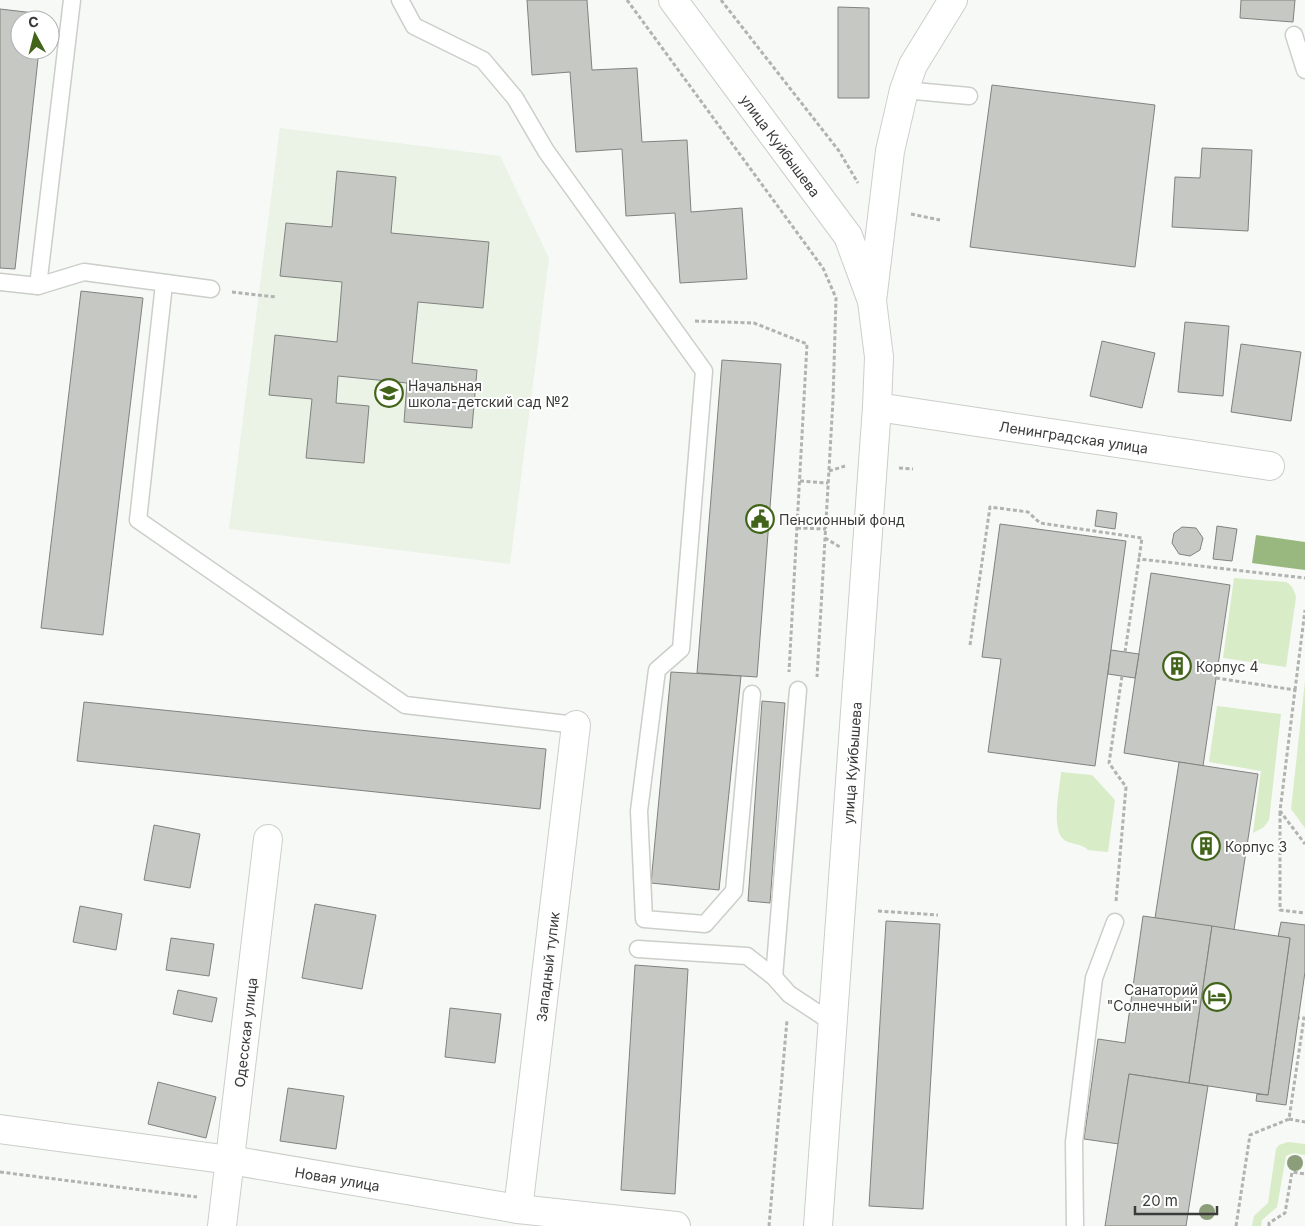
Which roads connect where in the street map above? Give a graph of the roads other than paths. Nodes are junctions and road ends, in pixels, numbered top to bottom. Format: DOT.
graph roads {
  1 [pos="72,0"];
  2 [pos="400,0"];
  3 [pos="672,0"];
  4 [pos="953,0"];
  5 [pos="1294,35"];
  6 [pos="1305,70"];
  7 [pos="904,90"];
  8 [pos="969,96"];
  9 [pos="0,282"];
  10 [pos="164,284"];
  11 [pos="38,286"];
  12 [pos="212,289"];
  13 [pos="872,301"];
  14 [pos="877,407"];
  15 [pos="1270,466"];
  16 [pos="798,690"];
  17 [pos="752,694"];
  18 [pos="576,725"];
  19 [pos="268,839"];
  20 [pos="1114,922"];
  21 [pos="638,948"];
  22 [pos="774,977"];
  23 [pos="833,1023"];
  24 [pos="0,1128"];
  25 [pos="230,1160"];
  26 [pos="518,1209"];
  27 [pos="224,1213"];
  28 [pos="676,1226"];
  29 [pos="818,1226"];
  30 [pos="1075,1226"];
  1 -- 11 [label="lane"];
  2 -- 17 [label="lane"];
  3 -- 13 [label="street, улица Куйбышева"];
  4 -- 7 [label="street, улица Куйбышева"];
  5 -- 6 [label="lane"];
  7 -- 8 [label="lane"];
  7 -- 13 [label="street, улица Куйбышева"];
  9 -- 11 [label="lane"];
  10 -- 11 [label="lane"];
  10 -- 12 [label="lane"];
  10 -- 18 [label="lane"];
  13 -- 14 [label="street, улица Куйбышева"];
  14 -- 15 [label="street, Ленинградская улица"];
  14 -- 23 [label="street, улица Куйбышева"];
  16 -- 22 [label="lane"];
  18 -- 26 [label="street, Западный тупик"];
  19 -- 25 [label="street, Одесская улица"];
  20 -- 30 [label="lane"];
  21 -- 22 [label="lane"];
  22 -- 23 [label="lane"];
  23 -- 29 [label="street, улица Куйбышева"];
  24 -- 25 [label="street, Новая улица"];
  25 -- 26 [label="street, Новая улица"];
  25 -- 27 [label="street, Одесская улица"];
  26 -- 28 [label="street, Новая улица"];
}
